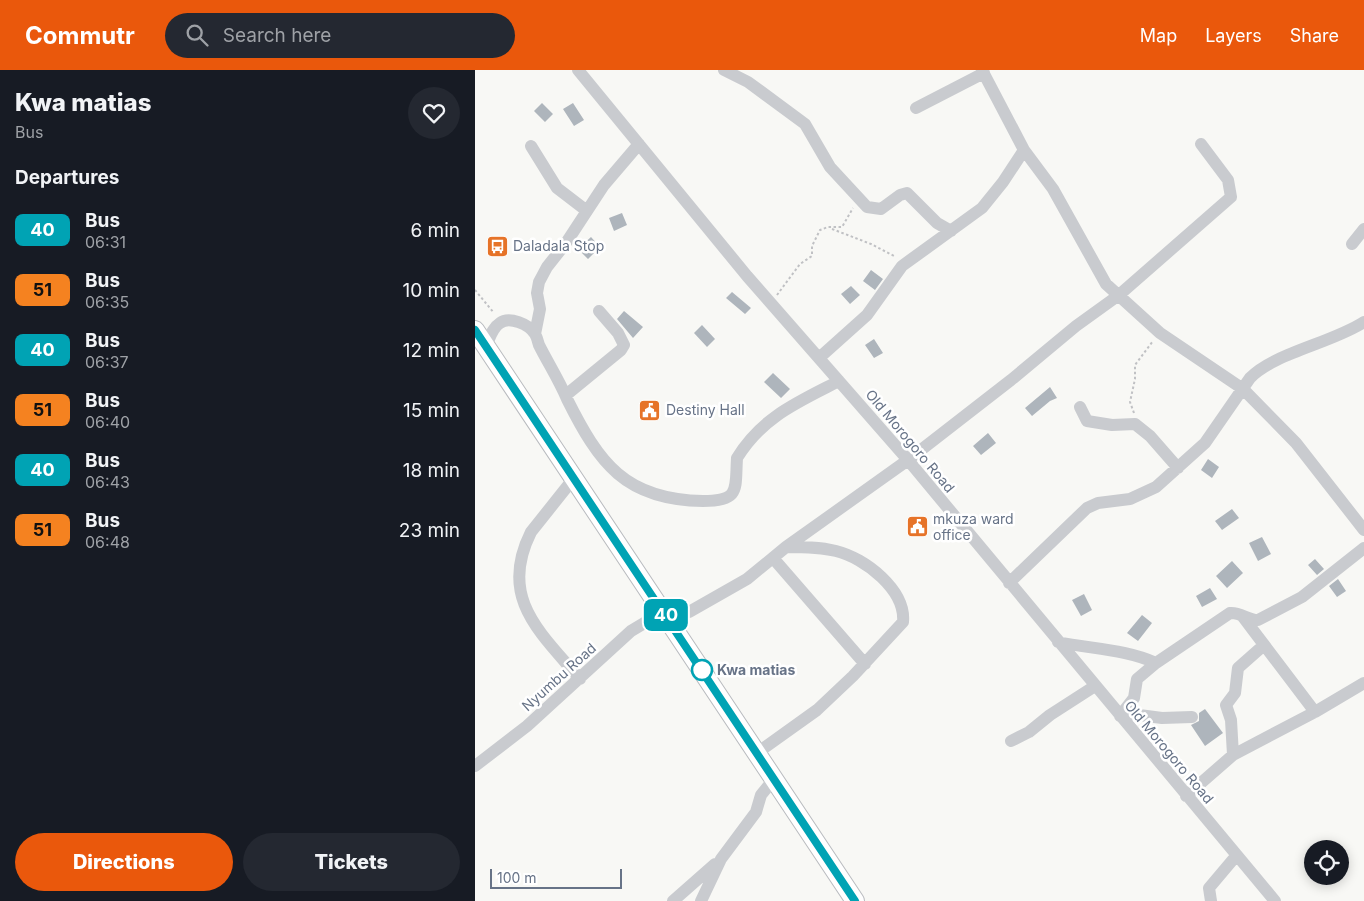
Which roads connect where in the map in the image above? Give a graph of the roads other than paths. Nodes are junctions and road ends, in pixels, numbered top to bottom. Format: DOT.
graph roads {
  1 [pos="724,70"];
  2 [pos="983,72"];
  3 [pos="583,73"];
  4 [pos="916,108"];
  5 [pos="639,144"];
  6 [pos="1201,144"];
  7 [pos="531,146"];
  8 [pos="1024,150"];
  9 [pos="587,211"];
  10 [pos="1364,229"];
  11 [pos="951,231"];
  12 [pos="1352,244"];
  13 [pos="1115,297"];
  14 [pos="599,311"];
  15 [pos="1364,322"];
  16 [pos="475,330"];
  17 [pos="535,334"];
  18 [pos="486,346"];
  19 [pos="819,358"];
  20 [pos="839,381"];
  21 [pos="1243,389"];
  22 [pos="566,395"];
  23 [pos="1080,407"];
  24 [pos="908,460"];
  25 [pos="1178,468"];
  26 [pos="574,478"];
  27 [pos="1364,530"];
  28 [pos="786,547"];
  29 [pos="1364,548"];
  30 [pos="773,558"];
  31 [pos="1009,583"];
  32 [pos="665,614"];
  33 [pos="1242,616"];
  34 [pos="1058,642"];
  35 [pos="1264,645"];
  36 [pos="1156,663"];
  37 [pos="865,664"];
  38 [pos="580,679"];
  39 [pos="1095,686"];
  40 [pos="1359,686"];
  41 [pos="1364,697"];
  42 [pos="1315,712"];
  43 [pos="1122,714"];
  44 [pos="1192,717"];
  45 [pos="1011,741"];
  46 [pos="757,753"];
  47 [pos="1233,755"];
  48 [pos="475,766"];
  49 [pos="775,779"];
  50 [pos="1186,796"];
  51 [pos="1236,856"];
  52 [pos="721,859"];
  53 [pos="1210,895"];
  54 [pos="673,901"];
  55 [pos="701,901"];
  56 [pos="855,901"];
  57 [pos="1200,901"];
  58 [pos="1275,901"];
  1 -- 11 [label="street"];
  2 -- 4 [label="street"];
  2 -- 8 [label="street"];
  3 -- 5 [label="street, Old Morogoro Road"];
  5 -- 9 [label="street"];
  5 -- 19 [label="street, Old Morogoro Road"];
  6 -- 13 [label="street, Nyumbu Road"];
  7 -- 9 [label="street"];
  8 -- 11 [label="street"];
  8 -- 13 [label="street"];
  9 -- 17 [label="street"];
  10 -- 12 [label="street"];
  11 -- 19 [label="street"];
  13 -- 21 [label="street"];
  13 -- 24 [label="street, Nyumbu Road"];
  14 -- 22 [label="street"];
  15 -- 21 [label="street"];
  16 -- 18 [label="highway"];
  17 -- 18 [label="street"];
  17 -- 22 [label="street"];
  18 -- 26 [label="highway"];
  19 -- 20 [label="street, Old Morogoro Road"];
  20 -- 22 [label="street"];
  20 -- 24 [label="street, Old Morogoro Road"];
  21 -- 25 [label="street"];
  21 -- 27 [label="street"];
  23 -- 25 [label="street"];
  24 -- 28 [label="street, Nyumbu Road"];
  24 -- 31 [label="street, Old Morogoro Road"];
  25 -- 31 [label="street"];
  26 -- 32 [label="highway"];
  26 -- 38 [label="street"];
  28 -- 30 [label="street, Nyumbu Road"];
  28 -- 37 [label="street"];
  29 -- 33 [label="street"];
  30 -- 32 [label="street, Nyumbu Road"];
  30 -- 37 [label="street"];
  31 -- 34 [label="street, Old Morogoro Road"];
  32 -- 38 [label="street, Nyumbu Road"];
  32 -- 46 [label="highway"];
  33 -- 35 [label="street"];
  33 -- 36 [label="street"];
  34 -- 36 [label="street"];
  34 -- 39 [label="street, Old Morogoro Road"];
  35 -- 42 [label="street"];
  35 -- 47 [label="street"];
  36 -- 43 [label="street"];
  37 -- 46 [label="street"];
  38 -- 48 [label="street, Nyumbu Road"];
  39 -- 43 [label="street, Old Morogoro Road"];
  39 -- 45 [label="street"];
  40 -- 41 [label="street"];
  40 -- 42 [label="street"];
  42 -- 47 [label="street"];
  43 -- 44 [label="street"];
  43 -- 50 [label="street, Old Morogoro Road"];
  46 -- 49 [label="highway"];
  47 -- 50 [label="street"];
  49 -- 52 [label="street"];
  49 -- 56 [label="highway"];
  50 -- 51 [label="street, Old Morogoro Road"];
  51 -- 53 [label="street"];
  51 -- 58 [label="street, Old Morogoro Road"];
  52 -- 54 [label="street"];
  52 -- 55 [label="street"];
  53 -- 57 [label="street"];
}
